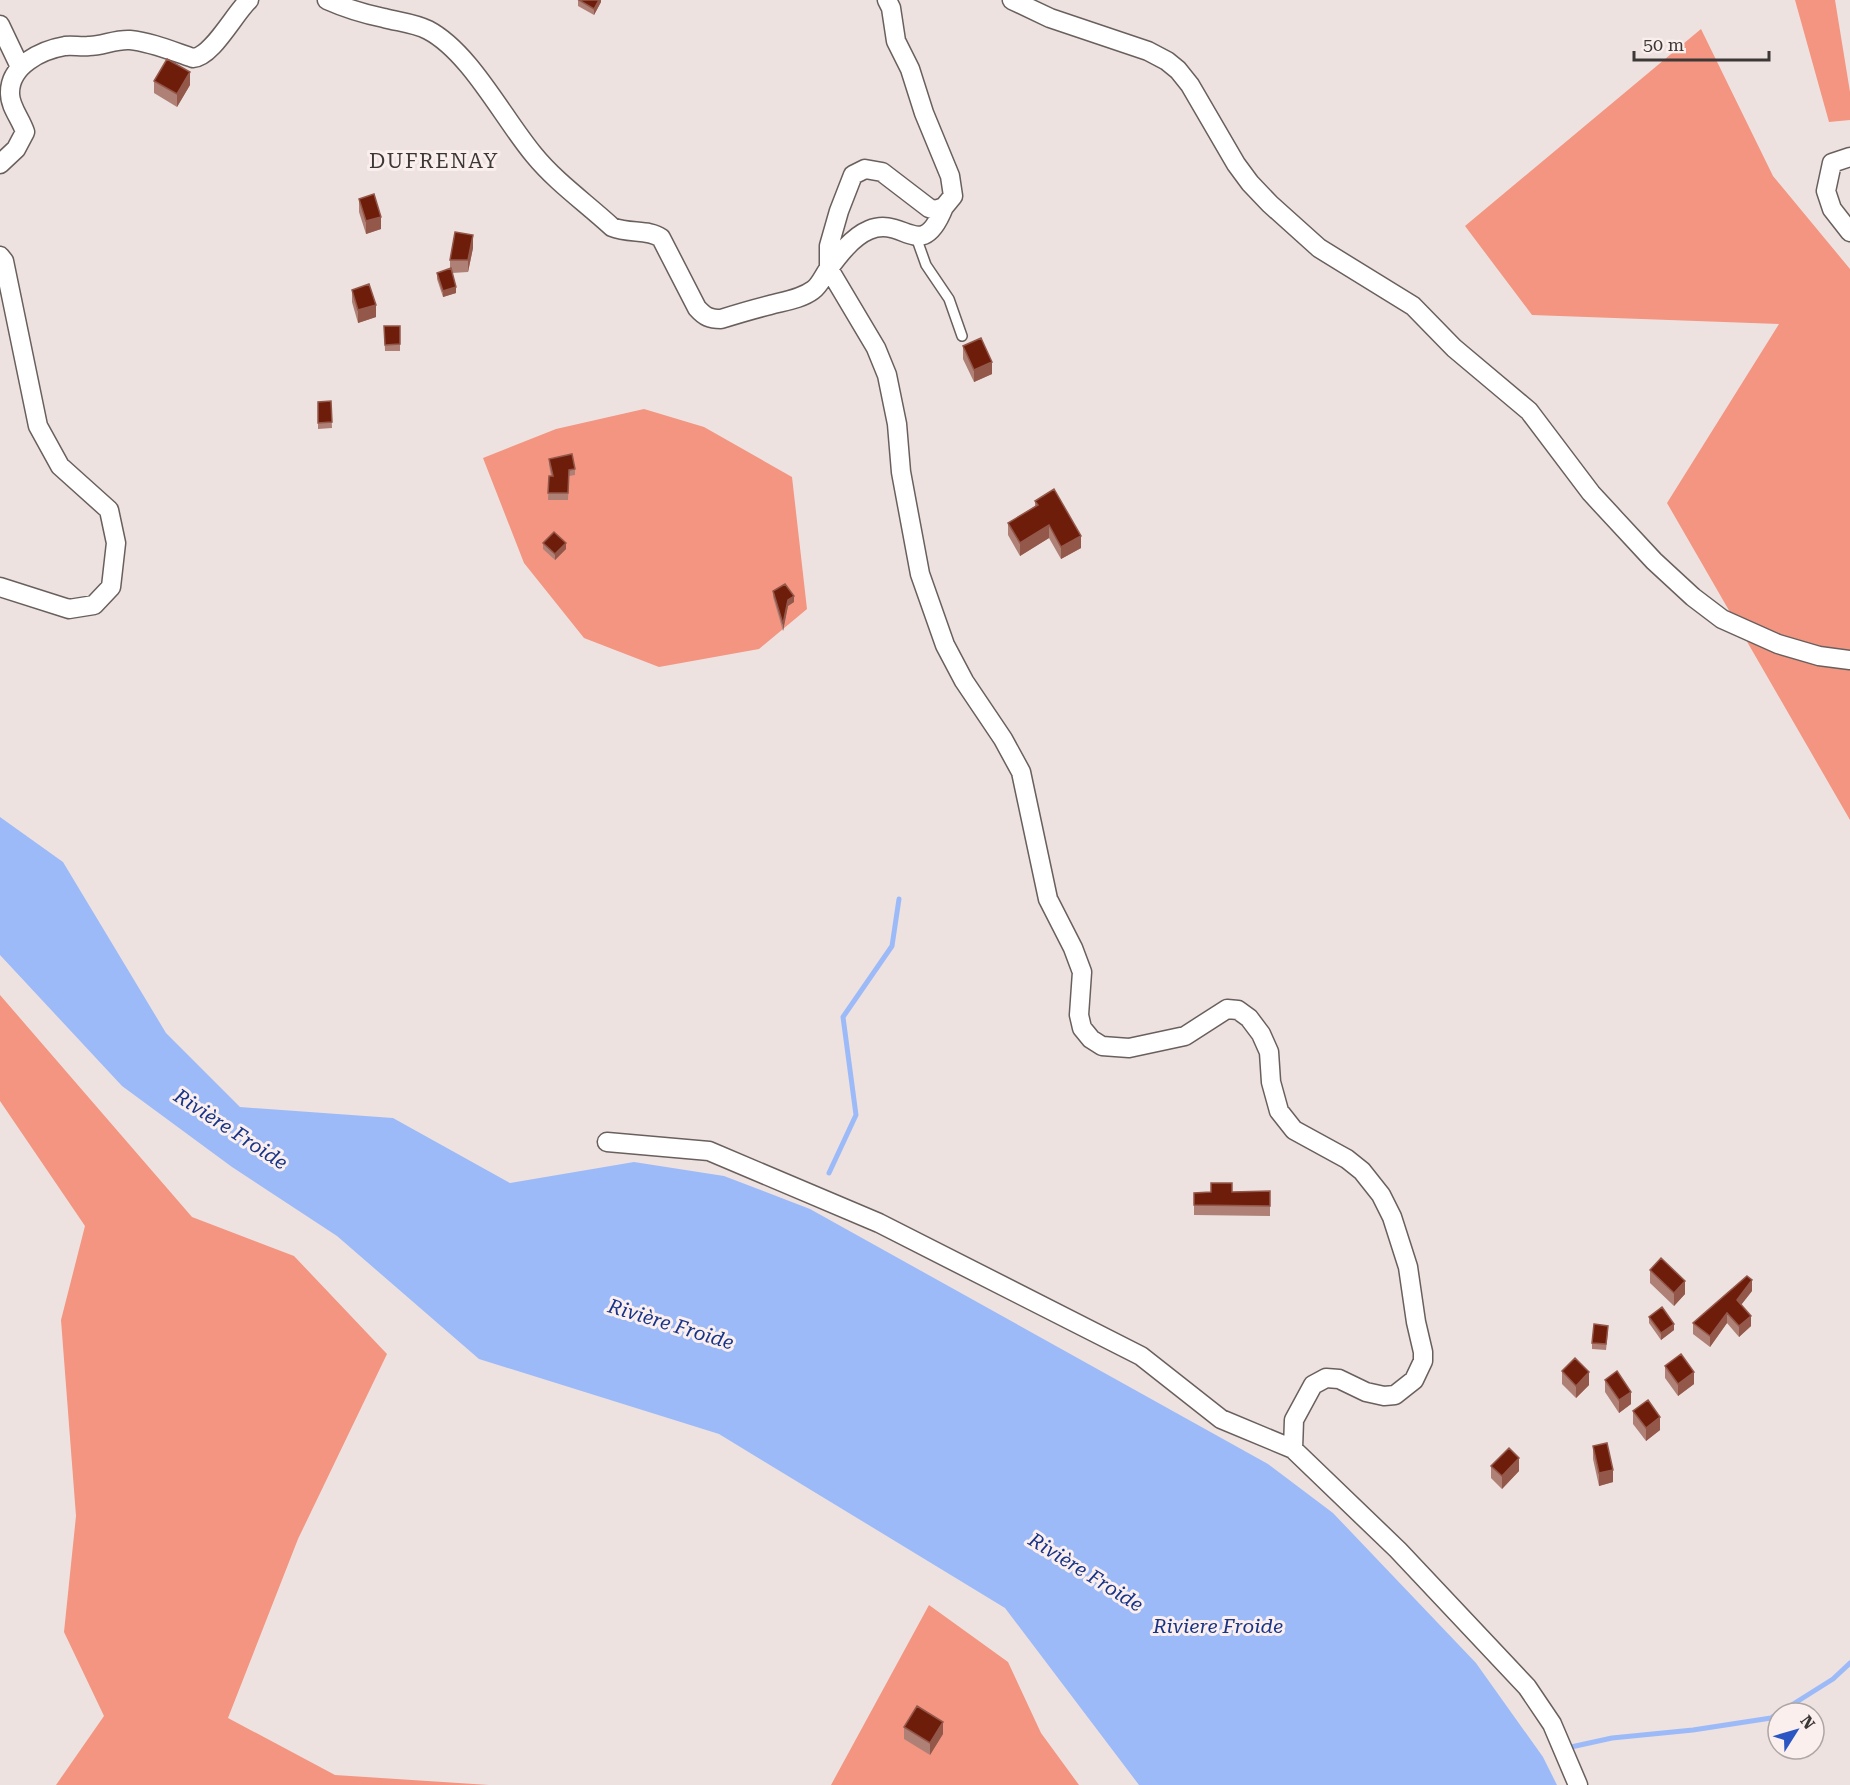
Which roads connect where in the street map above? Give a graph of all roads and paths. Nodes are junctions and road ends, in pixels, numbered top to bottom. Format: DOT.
graph roads {
  1 [pos="249,0"];
  2 [pos="327,0"];
  3 [pos="887,0"];
  4 [pos="1012,0"];
  5 [pos="0,25"];
  6 [pos="20,67"];
  7 [pos="1850,157"];
  8 [pos="0,164"];
  9 [pos="944,207"];
  10 [pos="1850,232"];
  11 [pos="916,237"];
  12 [pos="0,256"];
  13 [pos="829,269"];
  14 [pos="962,336"];
  15 [pos="0,587"];
  16 [pos="1850,660"];
  17 [pos="607,1143"];
  18 [pos="1293,1449"];
  19 [pos="1578,1785"];
  1 -- 6 [label="street"];
  2 -- 13 [label="street"];
  3 -- 9 [label="street"];
  4 -- 16 [label="street"];
  5 -- 6 [label="street"];
  6 -- 8 [label="street"];
  7 -- 10 [label="street"];
  9 -- 11 [label="street"];
  9 -- 13 [label="street"];
  11 -- 13 [label="street"];
  11 -- 14 [label="lane"];
  12 -- 15 [label="street"];
  13 -- 18 [label="street"];
  17 -- 18 [label="street"];
  18 -- 19 [label="street"];
}
